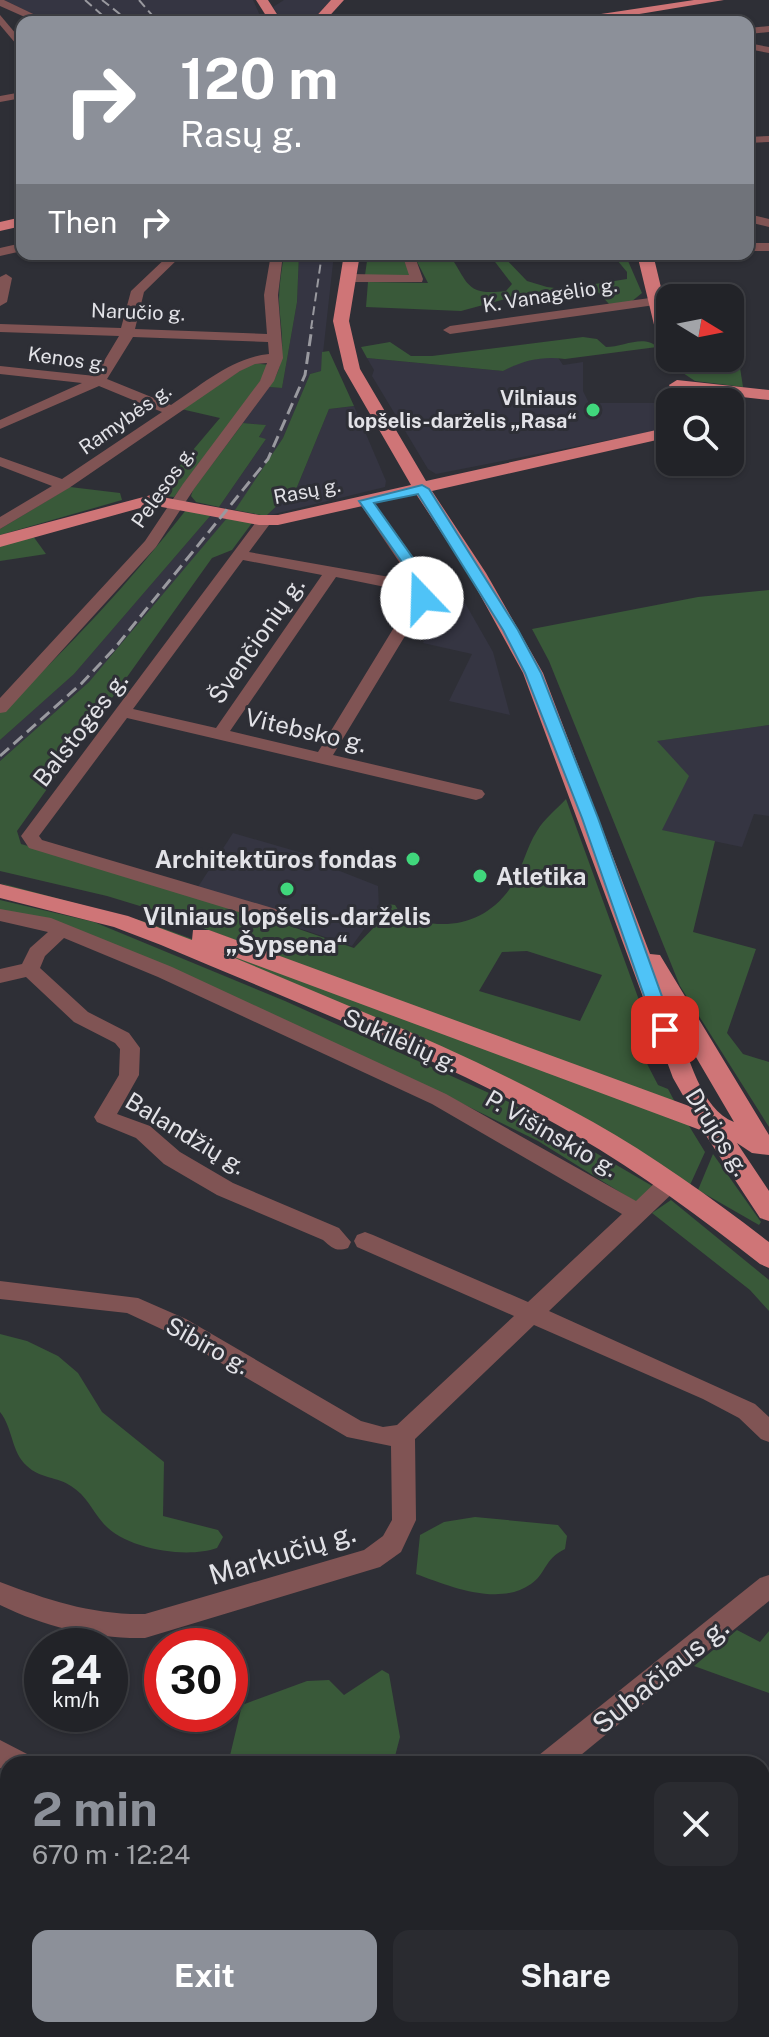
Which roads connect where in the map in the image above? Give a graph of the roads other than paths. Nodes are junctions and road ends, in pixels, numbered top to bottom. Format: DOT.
graph roads {
  1 [pos="338,0"];
  2 [pos="718,0"];
  3 [pos="0,2"];
  4 [pos="32,16"];
  5 [pos="323,16"];
  6 [pos="634,16"];
  7 [pos="0,18"];
  8 [pos="16,40"];
  9 [pos="171,260"];
  10 [pos="276,260"];
  11 [pos="351,260"];
  12 [pos="410,260"];
  13 [pos="647,260"];
  14 [pos="6,278"];
  15 [pos="349,278"];
  16 [pos="656,297"];
  17 [pos="656,301"];
  18 [pos="0,302"];
  19 [pos="0,328"];
  20 [pos="450,330"];
  21 [pos="129,332"];
  22 [pos="275,338"];
  23 [pos="276,358"];
  24 [pos="0,370"];
  25 [pos="99,381"];
  26 [pos="744,395"];
  27 [pos="769,395"];
  28 [pos="172,411"];
  29 [pos="0,425"];
  30 [pos="656,435"];
  31 [pos="0,461"];
  32 [pos="64,485"];
  33 [pos="422,489"];
  34 [pos="366,501"];
  35 [pos="185,505"];
  36 [pos="259,520"];
  37 [pos="0,524"];
  38 [pos="0,541"];
  39 [pos="240,555"];
  40 [pos="331,573"];
  41 [pos="423,588"];
  42 [pos="2,704"];
  43 [pos="125,712"];
  44 [pos="220,734"];
  45 [pos="323,758"];
  46 [pos="476,794"];
  47 [pos="0,879"];
  48 [pos="0,891"];
  49 [pos="625,913"];
  50 [pos="0,915"];
  51 [pos="272,915"];
  52 [pos="61,930"];
  53 [pos="30,969"];
  54 [pos="0,976"];
  55 [pos="769,1145"];
  56 [pos="769,1159"];
  57 [pos="670,1182"];
  58 [pos="769,1211"];
  59 [pos="636,1212"];
  60 [pos="365,1241"];
  61 [pos="340,1242"];
  62 [pos="769,1257"];
  63 [pos="0,1290"];
  64 [pos="534,1315"];
  65 [pos="769,1432"];
  66 [pos="403,1435"];
  67 [pos="769,1586"];
  68 [pos="0,1593"];
  69 [pos="559,1756"];
  1 -- 5 [label="main road"];
  2 -- 6 [label="main road"];
  3 -- 4 [label="street"];
  7 -- 8 [label="street"];
  9 -- 21 [label="street"];
  10 -- 22 [label="street"];
  11 -- 15 [label="main road, Drujos g."];
  12 -- 15 [label="street"];
  13 -- 16 [label="main road"];
  14 -- 18 [label="street"];
  15 -- 33 [label="main road, Drujos g."];
  17 -- 20 [label="street, K. Vanagėlio g."];
  19 -- 21 [label="street, Naručio g."];
  21 -- 22 [label="street, Naručio g."];
  21 -- 25 [label="street"];
  22 -- 23 [label="street"];
  23 -- 28 [label="street, Ramybės g."];
  23 -- 35 [label="street, Pelesos g."];
  24 -- 25 [label="street, Kenos g."];
  25 -- 28 [label="street, Kenos g."];
  25 -- 29 [label="street"];
  26 -- 27 [label="main road"];
  28 -- 32 [label="street, Ramybės g."];
  30 -- 33 [label="main road, Rasų g."];
  31 -- 32 [label="street"];
  32 -- 37 [label="street, Ramybės g."];
  33 -- 34 [label="main road, Rasų g."];
  33 -- 49 [label="main road, Drujos g."];
  34 -- 36 [label="main road, Rasų g."];
  34 -- 41 [label="street"];
  35 -- 36 [label="main road, Rasų g."];
  35 -- 38 [label="main road, Rasų g."];
  35 -- 42 [label="street, Pelesos g."];
  36 -- 39 [label="street, Balstogės g."];
  39 -- 40 [label="street"];
  39 -- 43 [label="street, Balstogės g."];
  40 -- 41 [label="street"];
  40 -- 44 [label="street, Švenčionių g."];
  41 -- 45 [label="street"];
  43 -- 44 [label="street, Vitebsko g."];
  43 -- 51 [label="street, Balstogės g."];
  44 -- 45 [label="street, Vitebsko g."];
  45 -- 46 [label="street, Vitebsko g."];
  47 -- 55 [label="main road"];
  48 -- 57 [label="main road, Sukilėlių g."];
  49 -- 56 [label="main road, Drujos g."];
  49 -- 58 [label="main road, Drujos g."];
  50 -- 52 [label="street, P. Višinskio g."];
  52 -- 53 [label="street"];
  52 -- 59 [label="street, P. Višinskio g."];
  53 -- 54 [label="street"];
  53 -- 61 [label="street, Balandžių g."];
  57 -- 59 [label="street"];
  57 -- 62 [label="main road, Sukilėlių g."];
  59 -- 64 [label="street"];
  60 -- 64 [label="street"];
  63 -- 66 [label="street, Sibiro g."];
  64 -- 65 [label="street"];
  64 -- 66 [label="street"];
  66 -- 68 [label="street, Markučių g."];
  67 -- 69 [label="street, Subačiaus g."];
}
